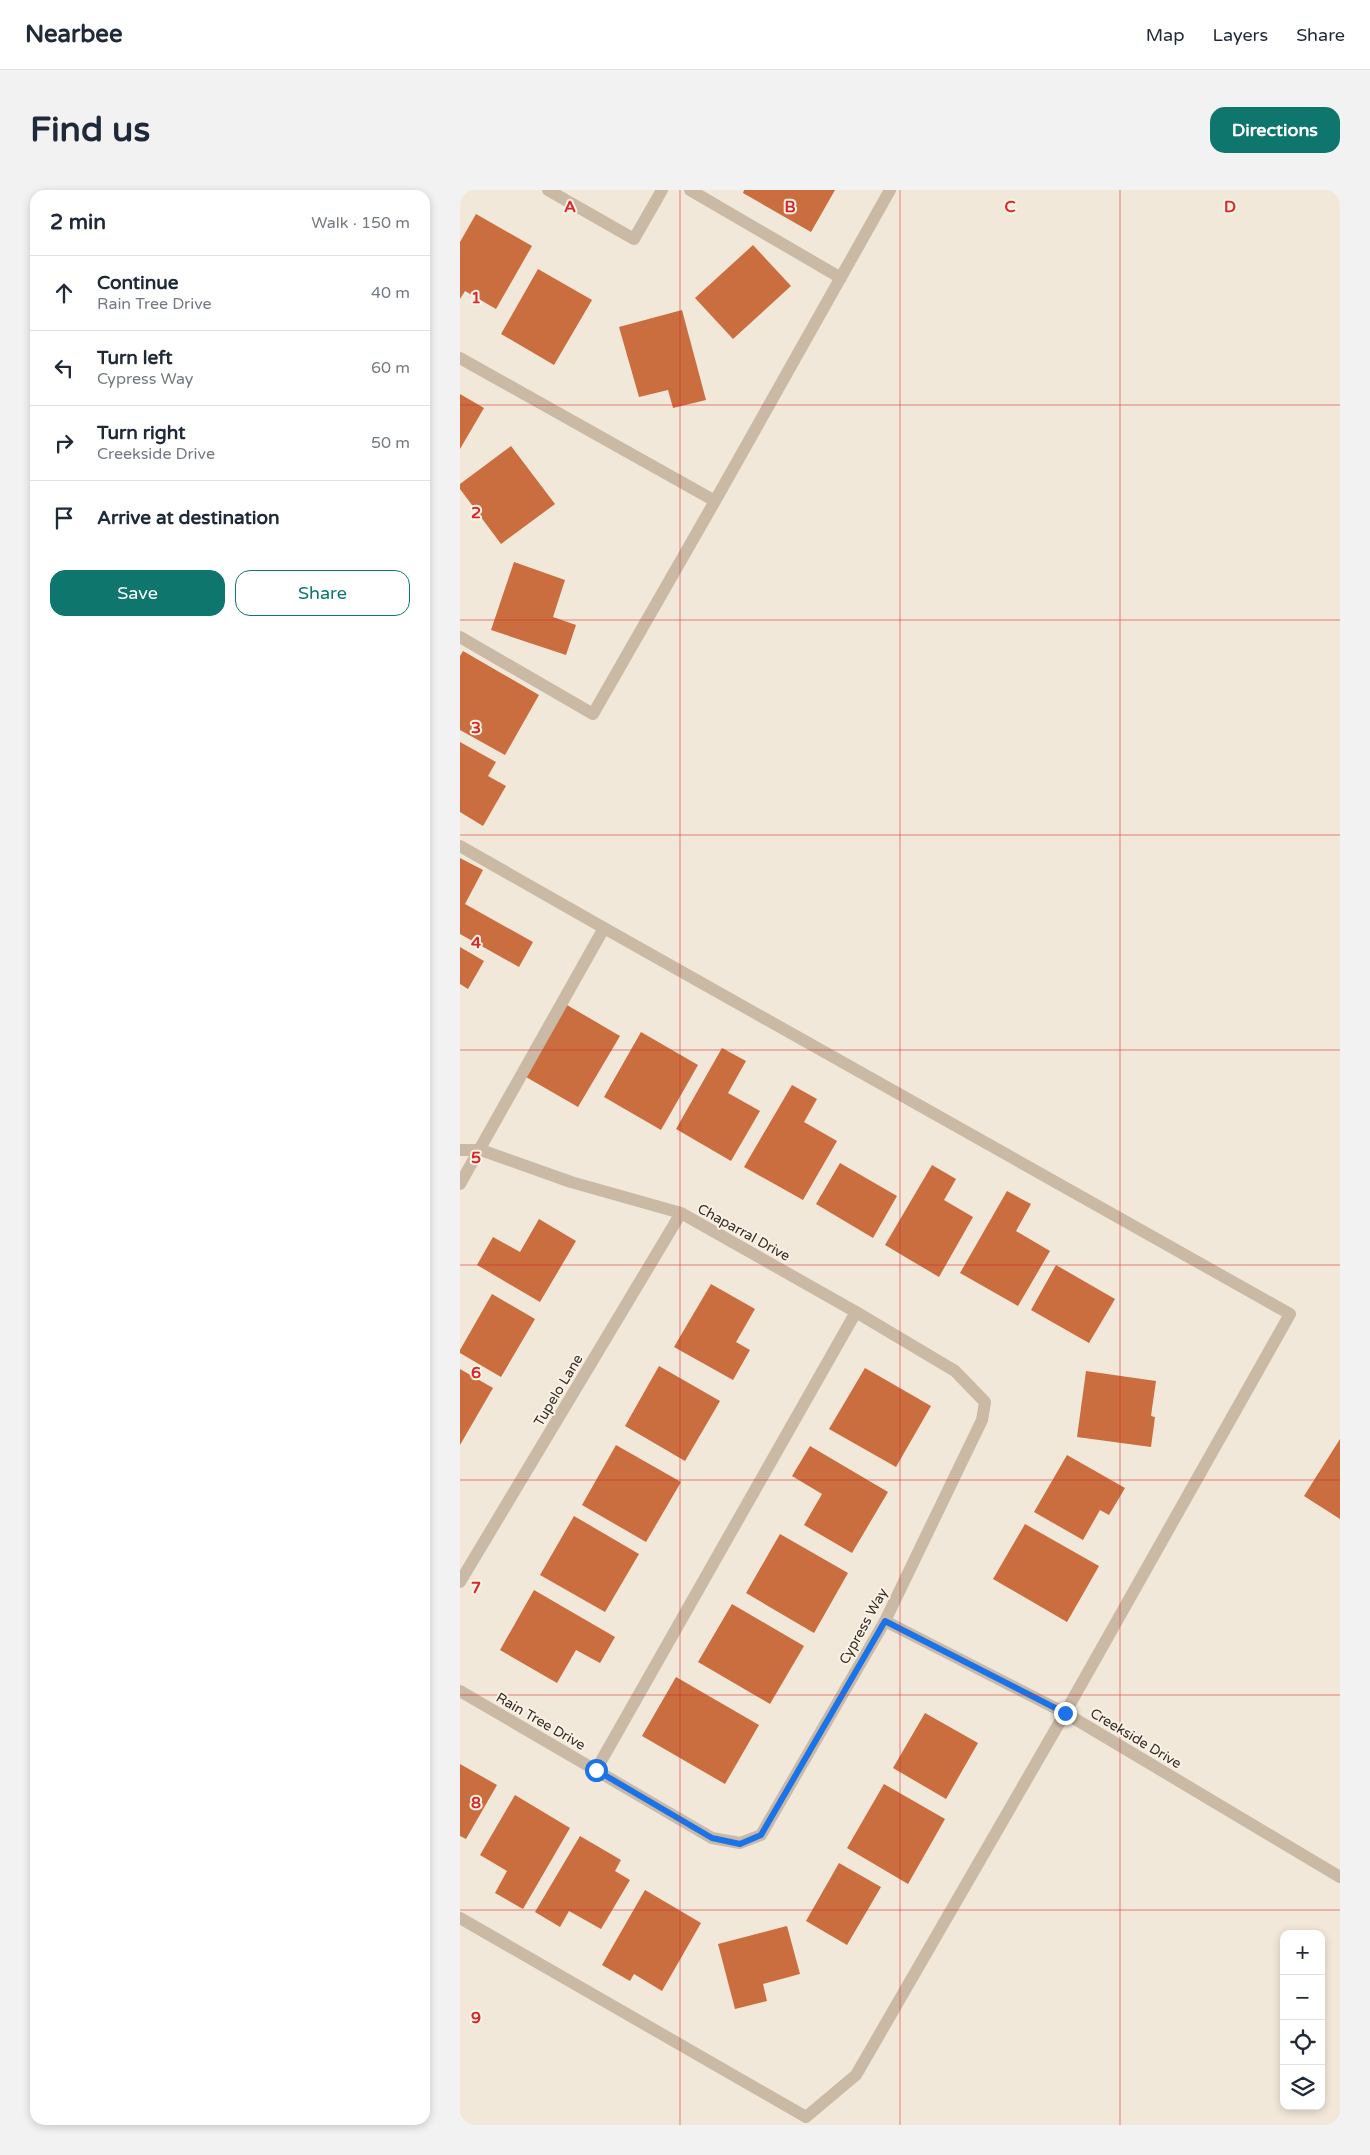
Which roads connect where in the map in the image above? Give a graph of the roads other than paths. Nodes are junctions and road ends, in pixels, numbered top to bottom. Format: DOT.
graph roads {
  1 [pos="548,190"];
  2 [pos="662,190"];
  3 [pos="690,190"];
  4 [pos="890,190"];
  5 [pos="841,278"];
  6 [pos="460,358"];
  7 [pos="715,501"];
  8 [pos="460,637"];
  9 [pos="460,846"];
  10 [pos="604,928"];
  11 [pos="460,1150"];
  12 [pos="481,1150"];
  13 [pos="460,1184"];
  14 [pos="681,1213"];
  15 [pos="856,1312"];
  16 [pos="984,1402"];
  17 [pos="460,1582"];
  18 [pos="885,1621"];
  19 [pos="460,1691"];
  20 [pos="1065,1713"];
  21 [pos="596,1770"];
  22 [pos="740,1844"];
  23 [pos="1340,1876"];
  24 [pos="460,1918"];
  1 -- 2 [label="street"];
  3 -- 5 [label="street"];
  4 -- 5 [label="street"];
  5 -- 7 [label="street"];
  6 -- 7 [label="street"];
  7 -- 8 [label="street"];
  9 -- 10 [label="street"];
  10 -- 12 [label="street"];
  10 -- 20 [label="street"];
  11 -- 12 [label="street, Chaparral Drive"];
  12 -- 13 [label="street"];
  12 -- 14 [label="street, Chaparral Drive"];
  14 -- 15 [label="street, Chaparral Drive"];
  14 -- 17 [label="street, Tupelo Lane"];
  15 -- 16 [label="street, Chaparral Drive"];
  15 -- 21 [label="street"];
  16 -- 18 [label="street, Cypress Way"];
  18 -- 20 [label="street, Creekside Drive"];
  18 -- 22 [label="street, Cypress Way"];
  19 -- 21 [label="street, Rain Tree Drive"];
  20 -- 23 [label="street, Creekside Drive"];
  20 -- 24 [label="street"];
  21 -- 22 [label="street, Rain Tree Drive"];
}
